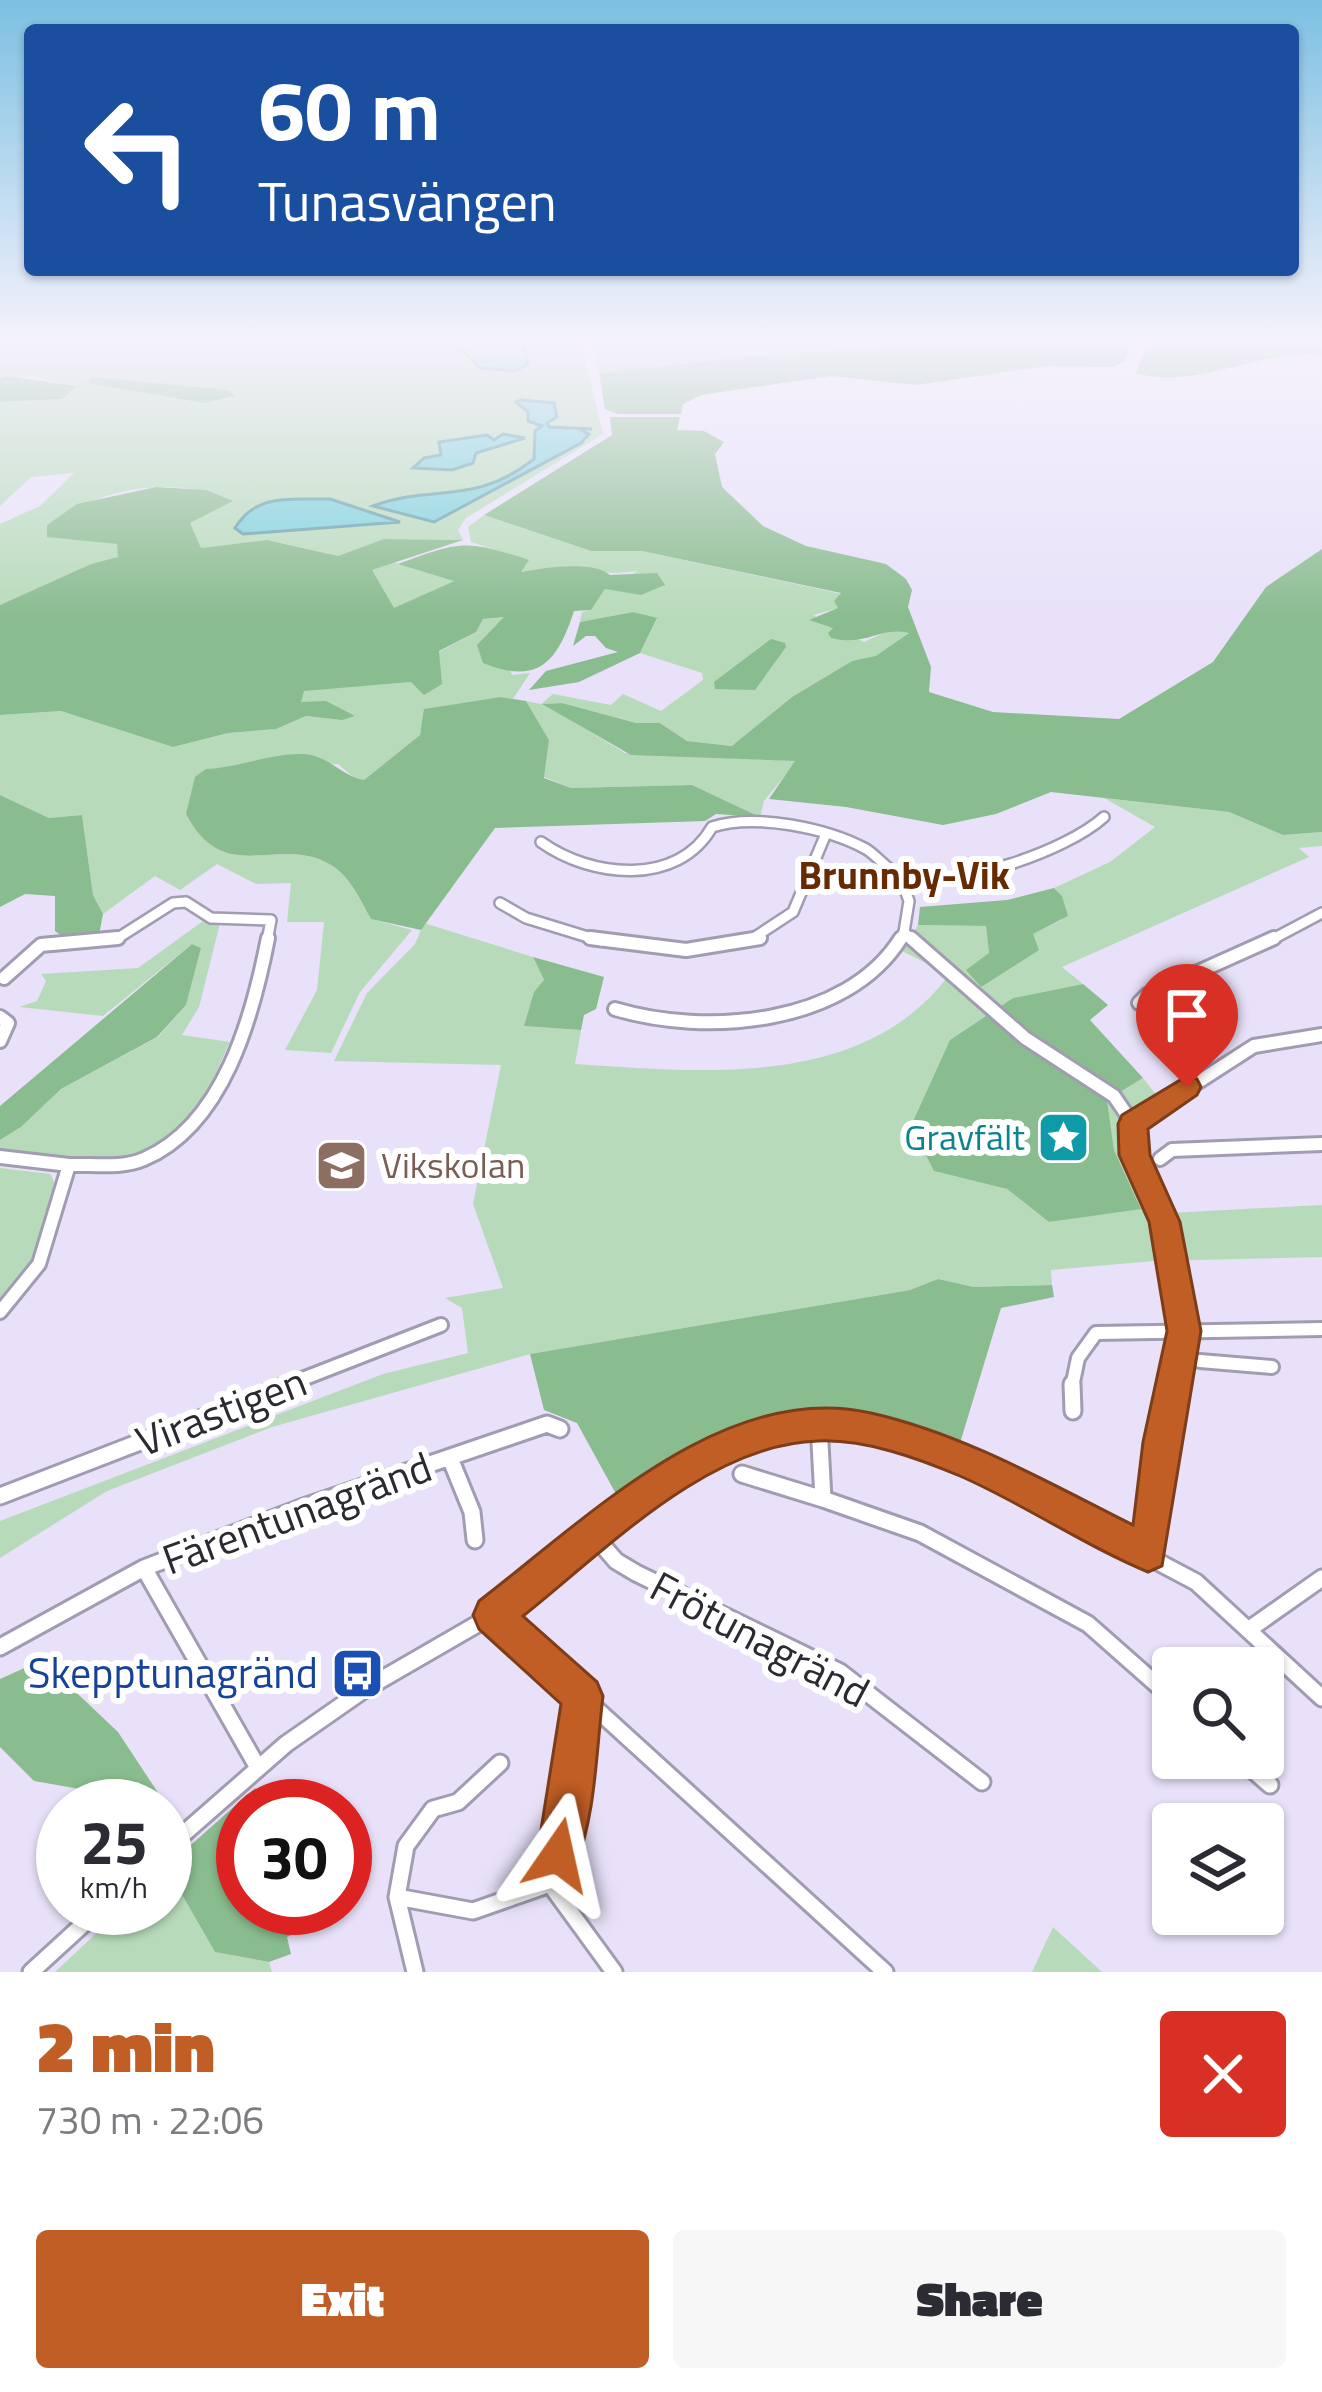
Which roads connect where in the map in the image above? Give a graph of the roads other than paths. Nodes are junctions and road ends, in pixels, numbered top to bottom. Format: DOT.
graph roads {
  1 [pos="1104,817"];
  2 [pos="825,836"];
  3 [pos="542,842"];
  4 [pos="900,876"];
  5 [pos="500,903"];
  6 [pos="1322,913"];
  7 [pos="904,932"];
  8 [pos="1,979"];
  9 [pos="1139,1003"];
  10 [pos="615,1009"];
  11 [pos="0,1017"];
  12 [pos="1322,1035"];
  13 [pos="0,1041"];
  14 [pos="1132,1124"];
  15 [pos="1322,1144"];
  16 [pos="0,1157"];
  17 [pos="1160,1159"];
  18 [pos="69,1165"];
  19 [pos="0,1312"];
  20 [pos="440,1324"];
  21 [pos="1322,1329"];
  22 [pos="1184,1331"];
  23 [pos="1199,1361"];
  24 [pos="1272,1367"];
  25 [pos="1073,1411"];
  26 [pos="819,1424"];
  27 [pos="560,1430"];
  28 [pos="450,1458"];
  29 [pos="742,1474"];
  30 [pos="0,1496"];
  31 [pos="824,1499"];
  32 [pos="597,1538"];
  33 [pos="475,1540"];
  34 [pos="1148,1553"];
  35 [pos="144,1568"];
  36 [pos="1322,1578"];
  37 [pos="493,1615"];
  38 [pos="1252,1628"];
  39 [pos="0,1648"];
  40 [pos="1152,1680"];
  41 [pos="582,1696"];
  42 [pos="1322,1698"];
  43 [pos="500,1763"];
  44 [pos="257,1766"];
  45 [pos="1263,1779"];
  46 [pos="982,1782"];
  47 [pos="1270,1785"];
  48 [pos="192,1825"];
  49 [pos="550,1884"];
  50 [pos="397,1897"];
  51 [pos="71,1935"];
  52 [pos="31,1972"];
  53 [pos="416,1972"];
  54 [pos="614,1972"];
  55 [pos="885,1972"];
  1 -- 4 [label="street"];
  2 -- 3 [label="street"];
  2 -- 4 [label="street"];
  2 -- 5 [label="street"];
  4 -- 7 [label="street"];
  6 -- 9 [label="street"];
  7 -- 10 [label="street"];
  7 -- 14 [label="street"];
  8 -- 18 [label="street"];
  11 -- 13 [label="street"];
  12 -- 14 [label="street"];
  14 -- 22 [label="street"];
  15 -- 17 [label="street"];
  16 -- 18 [label="street"];
  18 -- 19 [label="street"];
  20 -- 30 [label="street, Virastigen"];
  21 -- 22 [label="street"];
  22 -- 25 [label="street"];
  22 -- 34 [label="street"];
  23 -- 24 [label="street"];
  26 -- 31 [label="street"];
  26 -- 32 [label="street"];
  26 -- 34 [label="street"];
  27 -- 28 [label="street, Färentunagränd"];
  28 -- 33 [label="street, Färentunagränd"];
  28 -- 35 [label="street, Färentunagränd"];
  29 -- 31 [label="street"];
  31 -- 40 [label="street"];
  32 -- 37 [label="street"];
  32 -- 46 [label="street, Frötunagränd"];
  34 -- 38 [label="street"];
  35 -- 39 [label="street, Färentunagränd"];
  35 -- 44 [label="street, Färentunagränd"];
  36 -- 38 [label="street"];
  37 -- 41 [label="street"];
  37 -- 44 [label="street"];
  38 -- 42 [label="street"];
  41 -- 49 [label="street"];
  41 -- 55 [label="street"];
  43 -- 50 [label="street"];
  44 -- 48 [label="street"];
  45 -- 47 [label="street"];
  49 -- 50 [label="street"];
  49 -- 54 [label="street"];
  50 -- 53 [label="street"];
  51 -- 52 [label="street"];
}
